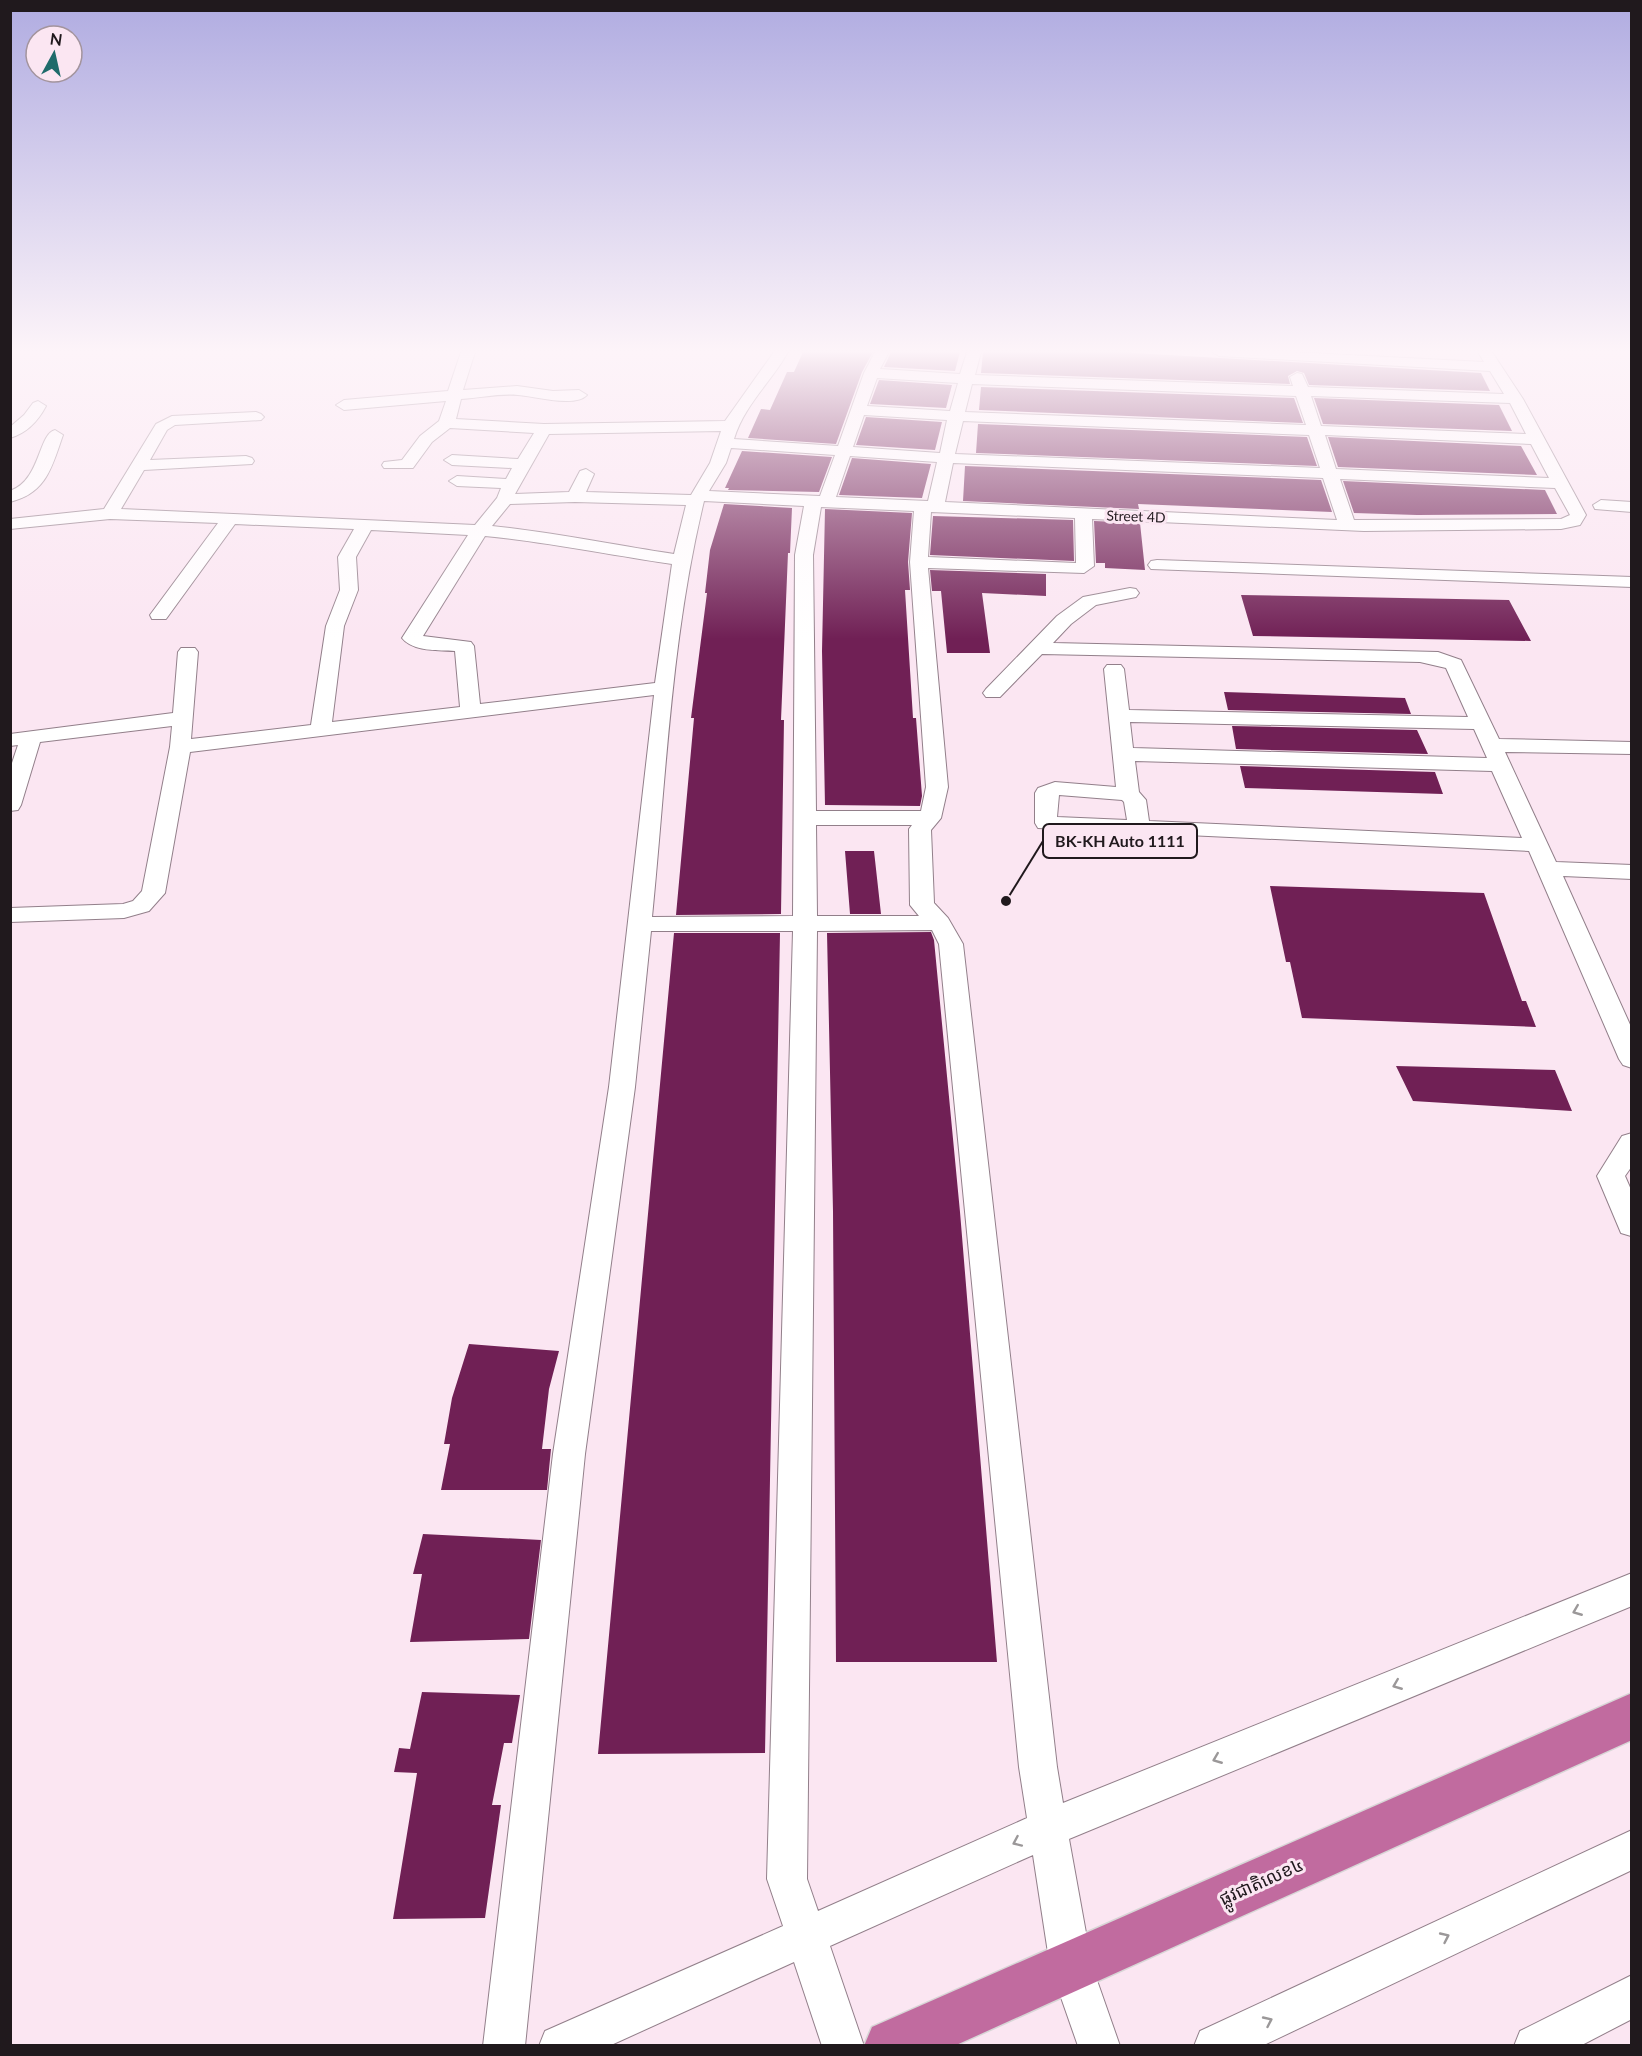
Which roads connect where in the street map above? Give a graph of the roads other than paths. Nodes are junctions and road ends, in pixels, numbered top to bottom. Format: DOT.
graph roads {
  1 [pos="50,448"];
  2 [pos="150,448"];
  3 [pos="419,448"];
  4 [pos="533,448"];
  5 [pos="723,448"];
  6 [pos="817,448"];
  7 [pos="846,448"];
  8 [pos="948,448"];
  9 [pos="1322,448"];
  10 [pos="1540,448"];
  11 [pos="845,452"];
  12 [pos="946,458"];
  13 [pos="452,460"];
  14 [pos="246,461"];
  15 [pos="523,464"];
  16 [pos="141,465"];
  17 [pos="390,465"];
  18 [pos="1331,472"];
  19 [pos="586,474"];
  20 [pos="457,481"];
  21 [pos="1560,483"];
  22 [pos="508,492"];
  23 [pos="10,497"];
  24 [pos="575,497"];
  25 [pos="697,498"];
  26 [pos="820,503"];
  27 [pos="1600,505"];
  28 [pos="929,507"];
  29 [pos="1632,507"];
  30 [pos="110,514"];
  31 [pos="1083,514"];
  32 [pos="231,518"];
  33 [pos="10,524"];
  34 [pos="366,524"];
  35 [pos="1347,525"];
  36 [pos="480,530"];
  37 [pos="681,560"];
  38 [pos="919,562"];
  39 [pos="1156,565"];
  40 [pos="1052,568"];
  41 [pos="1632,582"];
  42 [pos="1052,587"];
  43 [pos="1130,592"];
  44 [pos="159,615"];
  45 [pos="1038,648"];
  46 [pos="188,652"];
  47 [pos="1114,669"];
  48 [pos="665,688"];
  49 [pos="993,693"];
  50 [pos="471,711"];
  51 [pos="1119,716"];
  52 [pos="183,718"];
  53 [pos="1481,723"];
  54 [pos="321,730"];
  55 [pos="21,739"];
  56 [pos="1491,745"];
  57 [pos="180,747"];
  58 [pos="1632,748"];
  59 [pos="1124,754"];
  60 [pos="1500,765"];
  61 [pos="1128,794"];
  62 [pos="10,805"];
  63 [pos="803,818"];
  64 [pos="930,818"];
  65 [pos="1139,827"];
  66 [pos="1537,844"];
  67 [pos="1548,869"];
  68 [pos="1632,872"];
  69 [pos="10,915"];
  70 [pos="805,922"];
  71 [pos="940,923"];
  72 [pos="639,924"];
  73 [pos="1632,1059"];
  74 [pos="1632,1143"];
  75 [pos="1631,1225"];
  76 [pos="1632,1589"];
  77 [pos="1632,1716"];
  78 [pos="1049,1828"];
  79 [pos="1632,1850"];
  80 [pos="807,1936"];
  81 [pos="1071,1965"];
  82 [pos="1632,1996"];
  83 [pos="504,2046"];
  84 [pos="560,2046"];
  85 [pos="843,2046"];
  86 [pos="891,2046"];
  87 [pos="1099,2046"];
  88 [pos="1215,2046"];
  89 [pos="1535,2046"];
  1 -- 23 [label="street"];
  2 -- 16 [label="street"];
  3 -- 17 [label="street"];
  4 -- 15 [label="street"];
  5 -- 25 [label="street"];
  6 -- 11 [label="street"];
  7 -- 11 [label="street"];
  8 -- 12 [label="street"];
  9 -- 18 [label="street"];
  10 -- 21 [label="street"];
  11 -- 12 [label="street"];
  11 -- 26 [label="street"];
  12 -- 18 [label="street"];
  12 -- 28 [label="street"];
  13 -- 15 [label="street"];
  14 -- 16 [label="street"];
  15 -- 22 [label="street"];
  16 -- 30 [label="street"];
  18 -- 21 [label="street"];
  18 -- 35 [label="street"];
  19 -- 24 [label="street"];
  20 -- 22 [label="street, Street 4D"];
  21 -- 35 [label="street, Street 4D"];
  22 -- 24 [label="street, Street 4D"];
  22 -- 36 [label="street"];
  24 -- 25 [label="street, Street 4D"];
  25 -- 26 [label="street, Street 4D"];
  25 -- 37 [label="street"];
  26 -- 28 [label="street, Street 4D"];
  26 -- 63 [label="street"];
  27 -- 29 [label="street"];
  28 -- 31 [label="street, Street 4D"];
  28 -- 38 [label="street"];
  30 -- 32 [label="street"];
  30 -- 33 [label="street"];
  31 -- 35 [label="street, Street 4D"];
  31 -- 40 [label="street"];
  32 -- 34 [label="street"];
  32 -- 44 [label="street"];
  34 -- 36 [label="street"];
  34 -- 54 [label="street"];
  36 -- 37 [label="street"];
  36 -- 50 [label="street"];
  37 -- 48 [label="street"];
  38 -- 40 [label="street"];
  38 -- 64 [label="street"];
  39 -- 41 [label="street"];
  40 -- 42 [label="street"];
  43 -- 45 [label="street"];
  45 -- 49 [label="street"];
  45 -- 53 [label="street"];
  46 -- 52 [label="street"];
  47 -- 51 [label="street"];
  48 -- 50 [label="street"];
  48 -- 72 [label="street"];
  50 -- 54 [label="street"];
  51 -- 53 [label="street"];
  51 -- 59 [label="street"];
  52 -- 55 [label="street"];
  52 -- 57 [label="street"];
  53 -- 56 [label="street"];
  54 -- 57 [label="street"];
  55 -- 62 [label="street"];
  56 -- 58 [label="street"];
  56 -- 60 [label="street"];
  57 -- 69 [label="street"];
  59 -- 60 [label="street"];
  59 -- 61 [label="street"];
  60 -- 66 [label="street"];
  61 -- 65 [label="street"];
  61 -- 65 [label="street"];
  63 -- 64 [label="street"];
  63 -- 70 [label="street"];
  64 -- 71 [label="street"];
  65 -- 66 [label="street"];
  66 -- 67 [label="street"];
  67 -- 68 [label="street"];
  67 -- 73 [label="street"];
  70 -- 71 [label="street"];
  70 -- 72 [label="street"];
  70 -- 80 [label="street"];
  71 -- 78 [label="street"];
  72 -- 83 [label="street"];
  74 -- 75 [label="street"];
  76 -- 78 [label="street, one-way"];
  77 -- 81 [label="highway, ផ្លូវជាតិលេខ៤"];
  78 -- 80 [label="street, one-way"];
  78 -- 81 [label="street"];
  88 -- 79 [label="street, one-way"];
  80 -- 84 [label="street"];
  80 -- 85 [label="street"];
  81 -- 86 [label="highway, ផ្លូវជាតិលេខ៤"];
  81 -- 87 [label="street"];
  82 -- 89 [label="street"];
}
